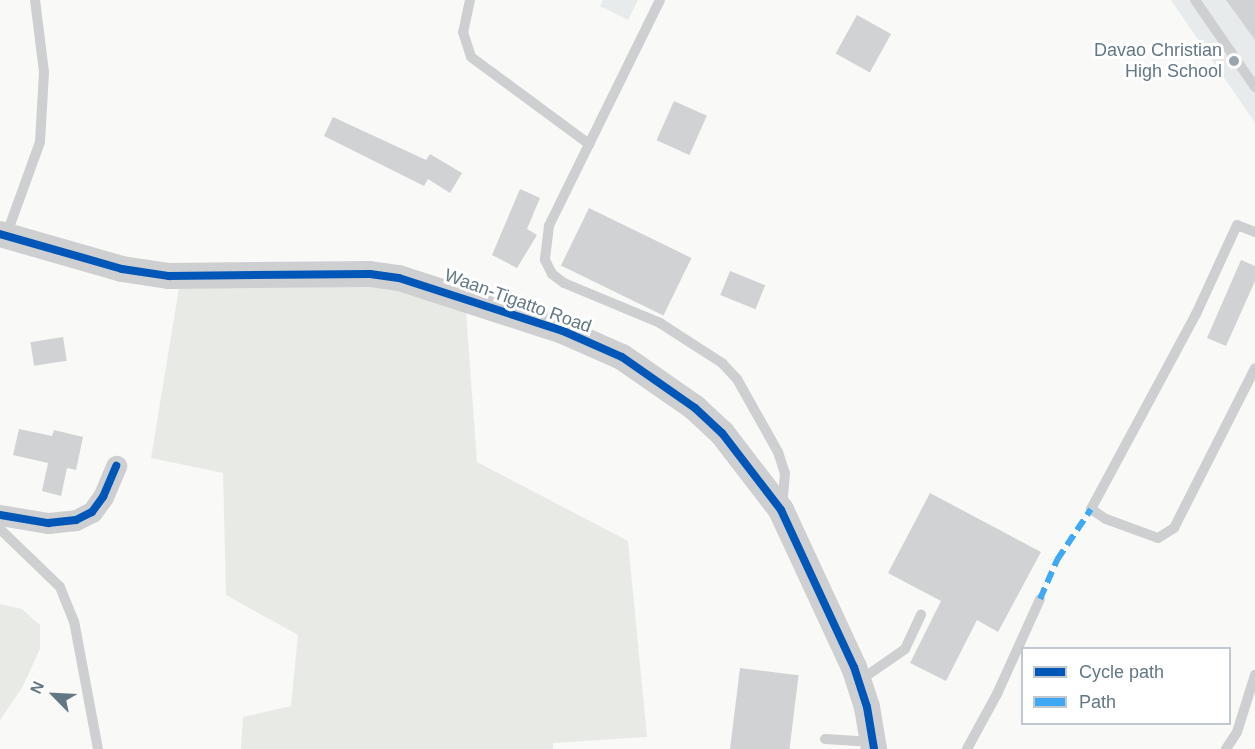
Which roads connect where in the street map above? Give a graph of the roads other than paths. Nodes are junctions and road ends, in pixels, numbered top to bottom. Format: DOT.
graph roads {
  1 [pos="35,0"];
  2 [pos="470,0"];
  3 [pos="660,0"];
  4 [pos="1195,0"];
  5 [pos="1255,87"];
  6 [pos="589,144"];
  7 [pos="1255,231"];
  8 [pos="3,235"];
  9 [pos="1255,368"];
  10 [pos="116,466"];
  11 [pos="781,510"];
  12 [pos="0,515"];
  13 [pos="0,529"];
  14 [pos="1040,599"];
  15 [pos="921,615"];
  16 [pos="1255,675"];
  17 [pos="859,681"];
  18 [pos="825,739"];
  19 [pos="873,746"];
  20 [pos="98,749"];
  21 [pos="967,749"];
  22 [pos="1226,749"];
  1 -- 8 [label="lane"];
  2 -- 6 [label="lane"];
  3 -- 6 [label="lane"];
  4 -- 5 [label="lane"];
  6 -- 11 [label="lane"];
  7 -- 9 [label="lane"];
  8 -- 11 [label="street, Waan-Tigatto Road"];
  10 -- 12 [label="street"];
  11 -- 17 [label="street, Waan-Tigatto Road"];
  13 -- 20 [label="lane"];
  14 -- 21 [label="lane"];
  15 -- 17 [label="lane"];
  16 -- 22 [label="lane"];
  17 -- 19 [label="street, Waan-Tigatto Road"];
  18 -- 19 [label="lane"];
}
